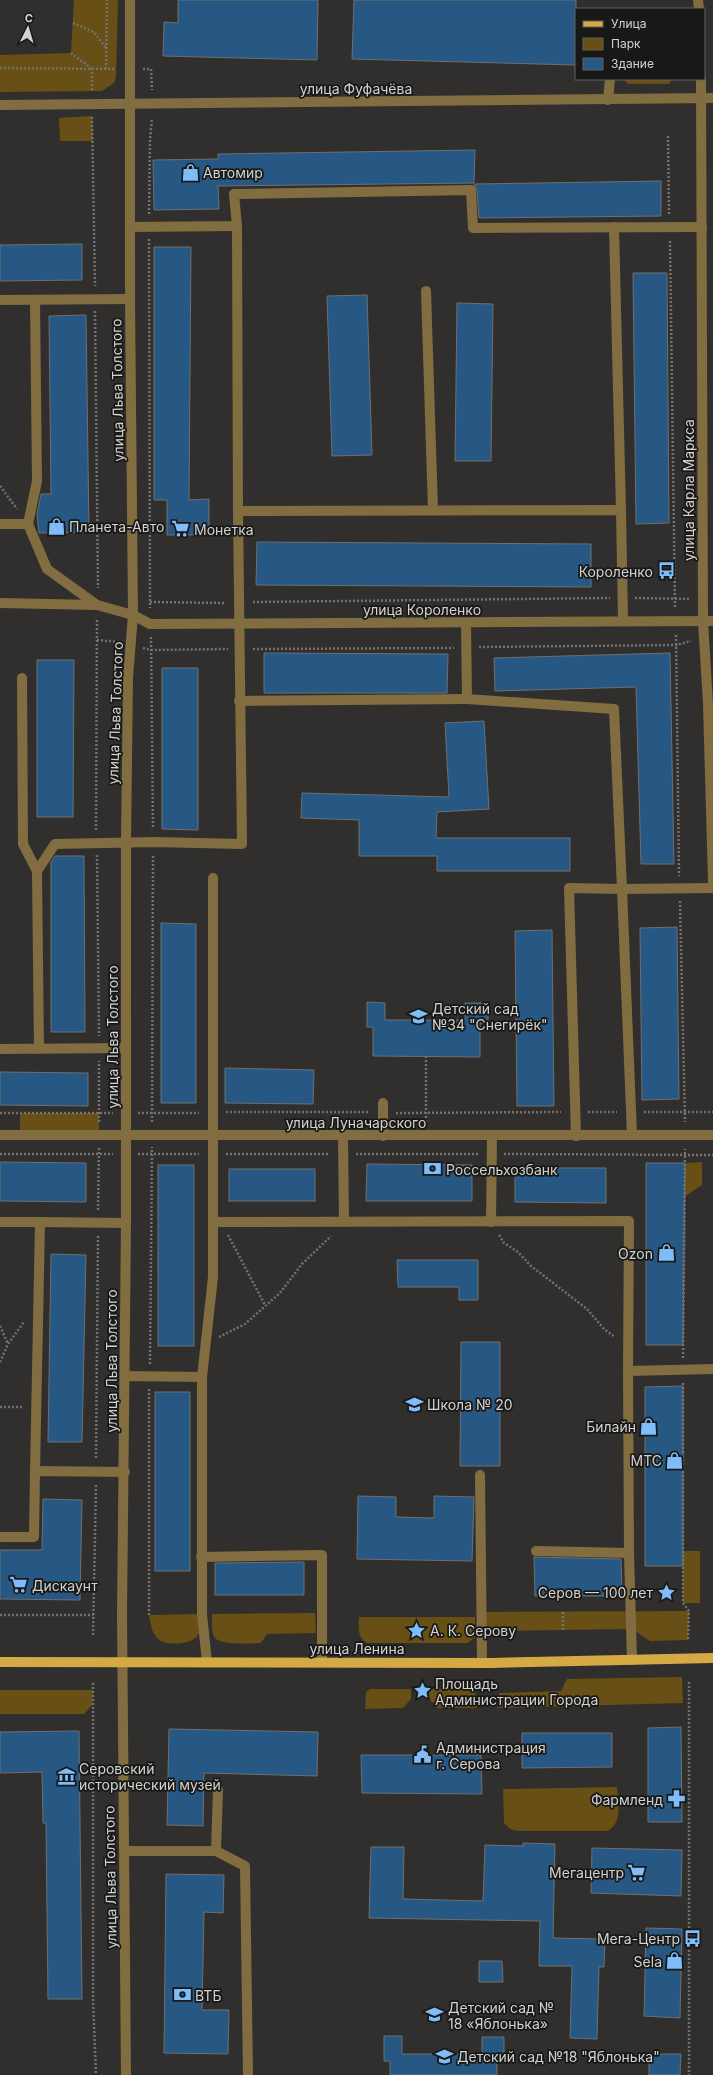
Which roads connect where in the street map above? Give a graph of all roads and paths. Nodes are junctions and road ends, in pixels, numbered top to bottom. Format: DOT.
graph roads {
  1 [pos="107,0"];
  2 [pos="130,0"];
  3 [pos="73,23"];
  4 [pos="106,49"];
  5 [pos="71,53"];
  6 [pos="0,68"];
  7 [pos="92,68"];
  8 [pos="106,69"];
  9 [pos="116,69"];
  10 [pos="143,69"];
  11 [pos="610,80"];
  12 [pos="701,80"];
  13 [pos="92,91"];
  14 [pos="152,92"];
  15 [pos="701,98"];
  16 [pos="713,98"];
  17 [pos="608,100"];
  18 [pos="130,103"];
  19 [pos="0,105"];
  20 [pos="92,116"];
  21 [pos="152,118"];
  22 [pos="668,136"];
  23 [pos="237,226"];
  24 [pos="130,227"];
  25 [pos="149,227"];
  26 [pos="614,227"];
  27 [pos="669,228"];
  28 [pos="702,228"];
  29 [pos="426,291"];
  30 [pos="130,299"];
  31 [pos="0,300"];
  32 [pos="35,300"];
  33 [pos="95,300"];
  34 [pos="0,486"];
  35 [pos="238,510"];
  36 [pos="434,510"];
  37 [pos="621,510"];
  38 [pos="0,524"];
  39 [pos="28,524"];
  40 [pos="622,598"];
  41 [pos="675,599"];
  42 [pos="703,599"];
  43 [pos="150,602"];
  44 [pos="0,603"];
  45 [pos="238,603"];
  46 [pos="98,605"];
  47 [pos="134,615"];
  48 [pos="623,621"];
  49 [pos="675,621"];
  50 [pos="708,621"];
  51 [pos="238,623"];
  52 [pos="150,624"];
  53 [pos="466,624"];
  54 [pos="704,638"];
  55 [pos="97,640"];
  56 [pos="131,644"];
  57 [pos="676,645"];
  58 [pos="466,648"];
  59 [pos="239,649"];
  60 [pos="151,650"];
  61 [pos="22,678"];
  62 [pos="467,700"];
  63 [pos="239,701"];
  64 [pos="153,842"];
  65 [pos="96,843"];
  66 [pos="126,843"];
  67 [pos="37,871"];
  68 [pos="213,878"];
  69 [pos="713,881"];
  70 [pos="679,888"];
  71 [pos="713,888"];
  72 [pos="622,889"];
  73 [pos="99,1048"];
  74 [pos="126,1048"];
  75 [pos="0,1049"];
  76 [pos="39,1049"];
  77 [pos="426,1056"];
  78 [pos="383,1108"];
  79 [pos="214,1112"];
  80 [pos="576,1112"];
  81 [pos="631,1112"];
  82 [pos="686,1112"];
  83 [pos="713,1112"];
  84 [pos="0,1113"];
  85 [pos="99,1113"];
  86 [pos="126,1113"];
  87 [pos="152,1113"];
  88 [pos="426,1113"];
  89 [pos="0,1135"];
  90 [pos="632,1135"];
  91 [pos="684,1135"];
  92 [pos="713,1135"];
  93 [pos="99,1136"];
  94 [pos="126,1136"];
  95 [pos="152,1136"];
  96 [pos="213,1136"];
  97 [pos="343,1136"];
  98 [pos="383,1136"];
  99 [pos="426,1136"];
  100 [pos="492,1136"];
  101 [pos="576,1136"];
  102 [pos="0,1154"];
  103 [pos="98,1154"];
  104 [pos="126,1154"];
  105 [pos="152,1154"];
  106 [pos="213,1154"];
  107 [pos="343,1154"];
  108 [pos="492,1154"];
  109 [pos="685,1155"];
  110 [pos="713,1155"];
  111 [pos="0,1222"];
  112 [pos="40,1222"];
  113 [pos="213,1222"];
  114 [pos="344,1222"];
  115 [pos="491,1222"];
  116 [pos="98,1223"];
  117 [pos="126,1223"];
  118 [pos="38,1306"];
  119 [pos="265,1306"];
  120 [pos="0,1326"];
  121 [pos="206,1343"];
  122 [pos="8,1344"];
  123 [pos="628,1347"];
  124 [pos="0,1362"];
  125 [pos="713,1369"];
  126 [pos="683,1370"];
  127 [pos="628,1371"];
  128 [pos="125,1376"];
  129 [pos="150,1377"];
  130 [pos="202,1377"];
  131 [pos="0,1407"];
  132 [pos="37,1408"];
  133 [pos="35,1471"];
  134 [pos="96,1472"];
  135 [pos="125,1472"];
  136 [pos="480,1475"];
  137 [pos="0,1537"];
  138 [pos="536,1551"];
  139 [pos="629,1553"];
  140 [pos="201,1557"];
  141 [pos="563,1612"];
  142 [pos="0,1615"];
  143 [pos="93,1615"];
  144 [pos="149,1615"];
  145 [pos="563,1630"];
  146 [pos="93,1635"];
  147 [pos="688,1640"];
  148 [pos="713,1658"];
  149 [pos="632,1660"];
  150 [pos="0,1662"];
  151 [pos="122,1662"];
  152 [pos="207,1662"];
  153 [pos="322,1662"];
  154 [pos="482,1663"];
  155 [pos="688,1682"];
  156 [pos="93,1683"];
  157 [pos="218,1790"];
  158 [pos="216,1850"];
  159 [pos="124,1851"];
  160 [pos="96,2075"];
  161 [pos="126,2075"];
  162 [pos="248,2075"];
  163 [pos="689,2075"];
  1 -- 4 [label="path"];
  2 -- 18 [label="street, улица Льва Толстого"];
  3 -- 4 [label="path"];
  4 -- 8 [label="path"];
  5 -- 7 [label="path"];
  6 -- 7 [label="path"];
  7 -- 8 [label="path"];
  7 -- 13 [label="path"];
  8 -- 9 [label="path"];
  10 -- 14 [label="path"];
  11 -- 17 [label="street"];
  12 -- 15 [label="street, улица Карла Маркса"];
  15 -- 16 [label="street, улица Фуфачёва"];
  15 -- 17 [label="street, улица Фуфачёва"];
  15 -- 28 [label="street, улица Карла Маркса"];
  17 -- 18 [label="street, улица Фуфачёва"];
  18 -- 19 [label="street, улица Фуфачёва"];
  18 -- 24 [label="street, улица Льва Толстого"];
  20 -- 33 [label="path"];
  21 -- 25 [label="path"];
  22 -- 27 [label="path"];
  23 -- 25 [label="street"];
  23 -- 26 [label="street"];
  23 -- 35 [label="street"];
  24 -- 25 [label="street"];
  24 -- 30 [label="street, улица Льва Толстого"];
  25 -- 43 [label="path"];
  26 -- 27 [label="street"];
  26 -- 37 [label="street"];
  27 -- 28 [label="street"];
  27 -- 41 [label="path"];
  28 -- 42 [label="street, улица Карла Маркса"];
  29 -- 36 [label="street"];
  30 -- 33 [label="street"];
  30 -- 47 [label="street, улица Льва Толстого"];
  31 -- 32 [label="street"];
  32 -- 33 [label="street"];
  32 -- 39 [label="street"];
  33 -- 46 [label="path"];
  34 -- 39 [label="path"];
  35 -- 36 [label="street"];
  35 -- 45 [label="street"];
  36 -- 37 [label="street"];
  37 -- 40 [label="street"];
  38 -- 39 [label="street"];
  39 -- 46 [label="street"];
  40 -- 41 [label="path"];
  40 -- 45 [label="path"];
  40 -- 48 [label="street"];
  41 -- 42 [label="path"];
  41 -- 49 [label="path"];
  42 -- 50 [label="street, улица Карла Маркса"];
  43 -- 45 [label="path"];
  43 -- 52 [label="path"];
  44 -- 46 [label="street"];
  45 -- 51 [label="street"];
  46 -- 47 [label="street"];
  46 -- 55 [label="path"];
  47 -- 52 [label="street"];
  47 -- 56 [label="street, улица Льва Толстого"];
  48 -- 49 [label="street, улица Короленко"];
  48 -- 53 [label="street, улица Короленко"];
  49 -- 50 [label="street, улица Короленко"];
  49 -- 57 [label="path"];
  50 -- 54 [label="street, улица Карла Маркса"];
  51 -- 52 [label="street, улица Короленко"];
  51 -- 53 [label="street, улица Короленко"];
  51 -- 59 [label="street"];
  52 -- 60 [label="path"];
  53 -- 58 [label="street"];
  54 -- 57 [label="path"];
  54 -- 69 [label="street, улица Карла Маркса"];
  55 -- 56 [label="path"];
  55 -- 65 [label="path"];
  56 -- 60 [label="path"];
  56 -- 66 [label="street, улица Льва Толстого"];
  57 -- 58 [label="path"];
  57 -- 70 [label="path"];
  58 -- 59 [label="path"];
  58 -- 62 [label="street"];
  59 -- 60 [label="path"];
  59 -- 63 [label="street"];
  60 -- 64 [label="path"];
  61 -- 67 [label="street"];
  62 -- 63 [label="street"];
  62 -- 72 [label="street"];
  63 -- 64 [label="street"];
  64 -- 66 [label="street"];
  64 -- 87 [label="path"];
  65 -- 66 [label="street"];
  65 -- 67 [label="street"];
  65 -- 73 [label="path"];
  66 -- 74 [label="street, улица Льва Толстого"];
  67 -- 76 [label="street"];
  68 -- 79 [label="street"];
  70 -- 71 [label="street"];
  70 -- 72 [label="street"];
  70 -- 82 [label="path"];
  72 -- 80 [label="street"];
  72 -- 81 [label="street"];
  73 -- 74 [label="street"];
  73 -- 76 [label="street"];
  73 -- 85 [label="path"];
  74 -- 86 [label="street, улица Льва Толстого"];
  75 -- 76 [label="street"];
  77 -- 88 [label="path"];
  78 -- 79 [label="path"];
  78 -- 88 [label="path"];
  78 -- 98 [label="street"];
  79 -- 87 [label="path"];
  79 -- 96 [label="street"];
  80 -- 81 [label="path"];
  80 -- 88 [label="path"];
  80 -- 101 [label="street"];
  81 -- 82 [label="path"];
  81 -- 90 [label="street"];
  82 -- 83 [label="path"];
  82 -- 91 [label="path"];
  84 -- 85 [label="path"];
  85 -- 86 [label="path"];
  85 -- 93 [label="path"];
  86 -- 87 [label="path"];
  86 -- 94 [label="street, улица Льва Толстого"];
  87 -- 95 [label="path"];
  88 -- 99 [label="path"];
  89 -- 93 [label="street, улица Луначарского"];
  90 -- 91 [label="street, улица Луначарского"];
  90 -- 101 [label="street, улица Луначарского"];
  91 -- 92 [label="street, улица Луначарского"];
  91 -- 109 [label="path"];
  93 -- 94 [label="street, улица Луначарского"];
  93 -- 103 [label="path"];
  94 -- 95 [label="street, улица Луначарского"];
  94 -- 104 [label="street, улица Льва Толстого"];
  95 -- 96 [label="street, улица Луначарского"];
  95 -- 105 [label="path"];
  96 -- 97 [label="street, улица Луначарского"];
  96 -- 106 [label="street"];
  97 -- 98 [label="street, улица Луначарского"];
  97 -- 107 [label="street"];
  98 -- 99 [label="street, улица Луначарского"];
  99 -- 100 [label="street, улица Луначарского"];
  100 -- 101 [label="street, улица Луначарского"];
  100 -- 108 [label="street"];
  102 -- 103 [label="path"];
  103 -- 104 [label="path"];
  103 -- 116 [label="path"];
  104 -- 105 [label="path"];
  104 -- 117 [label="street, улица Льва Толстого"];
  105 -- 106 [label="path"];
  105 -- 129 [label="path"];
  106 -- 107 [label="path"];
  106 -- 113 [label="street"];
  107 -- 108 [label="path"];
  107 -- 114 [label="street"];
  108 -- 109 [label="path"];
  108 -- 115 [label="street"];
  109 -- 110 [label="path"];
  109 -- 126 [label="path"];
  111 -- 112 [label="street"];
  112 -- 116 [label="street"];
  112 -- 118 [label="street"];
  113 -- 114 [label="street"];
  113 -- 119 [label="path"];
  113 -- 121 [label="street"];
  114 -- 115 [label="street"];
  114 -- 119 [label="path"];
  115 -- 123 [label="path"];
  115 -- 123 [label="street"];
  116 -- 117 [label="street"];
  116 -- 134 [label="path"];
  117 -- 128 [label="street, улица Льва Толстого"];
  118 -- 122 [label="path"];
  118 -- 132 [label="street"];
  119 -- 121 [label="path"];
  120 -- 122 [label="path"];
  121 -- 130 [label="street"];
  122 -- 124 [label="path"];
  123 -- 127 [label="street"];
  125 -- 126 [label="street"];
  126 -- 127 [label="street"];
  126 -- 147 [label="path"];
  127 -- 139 [label="street"];
  128 -- 129 [label="street"];
  128 -- 135 [label="street, улица Льва Толстого"];
  129 -- 130 [label="street"];
  129 -- 144 [label="path"];
  130 -- 140 [label="street"];
  131 -- 132 [label="path"];
  132 -- 133 [label="street"];
  133 -- 134 [label="street"];
  133 -- 137 [label="street"];
  134 -- 135 [label="street"];
  134 -- 143 [label="path"];
  135 -- 151 [label="street, улица Льва Толстого"];
  136 -- 154 [label="street"];
  138 -- 139 [label="street"];
  139 -- 149 [label="street"];
  140 -- 152 [label="street"];
  140 -- 153 [label="street"];
  141 -- 145 [label="path"];
  142 -- 143 [label="path"];
  143 -- 146 [label="path"];
  148 -- 149 [label="main road, улица Ленина"];
  149 -- 154 [label="main road, улица Ленина"];
  150 -- 151 [label="main road, улица Ленина"];
  151 -- 152 [label="main road, улица Ленина"];
  151 -- 159 [label="street, улица Льва Толстого"];
  152 -- 153 [label="main road, улица Ленина"];
  153 -- 154 [label="main road, улица Ленина"];
  155 -- 163 [label="path"];
  156 -- 160 [label="path"];
  157 -- 158 [label="street"];
  158 -- 159 [label="street"];
  158 -- 162 [label="street"];
  159 -- 161 [label="street, улица Льва Толстого"];
}
